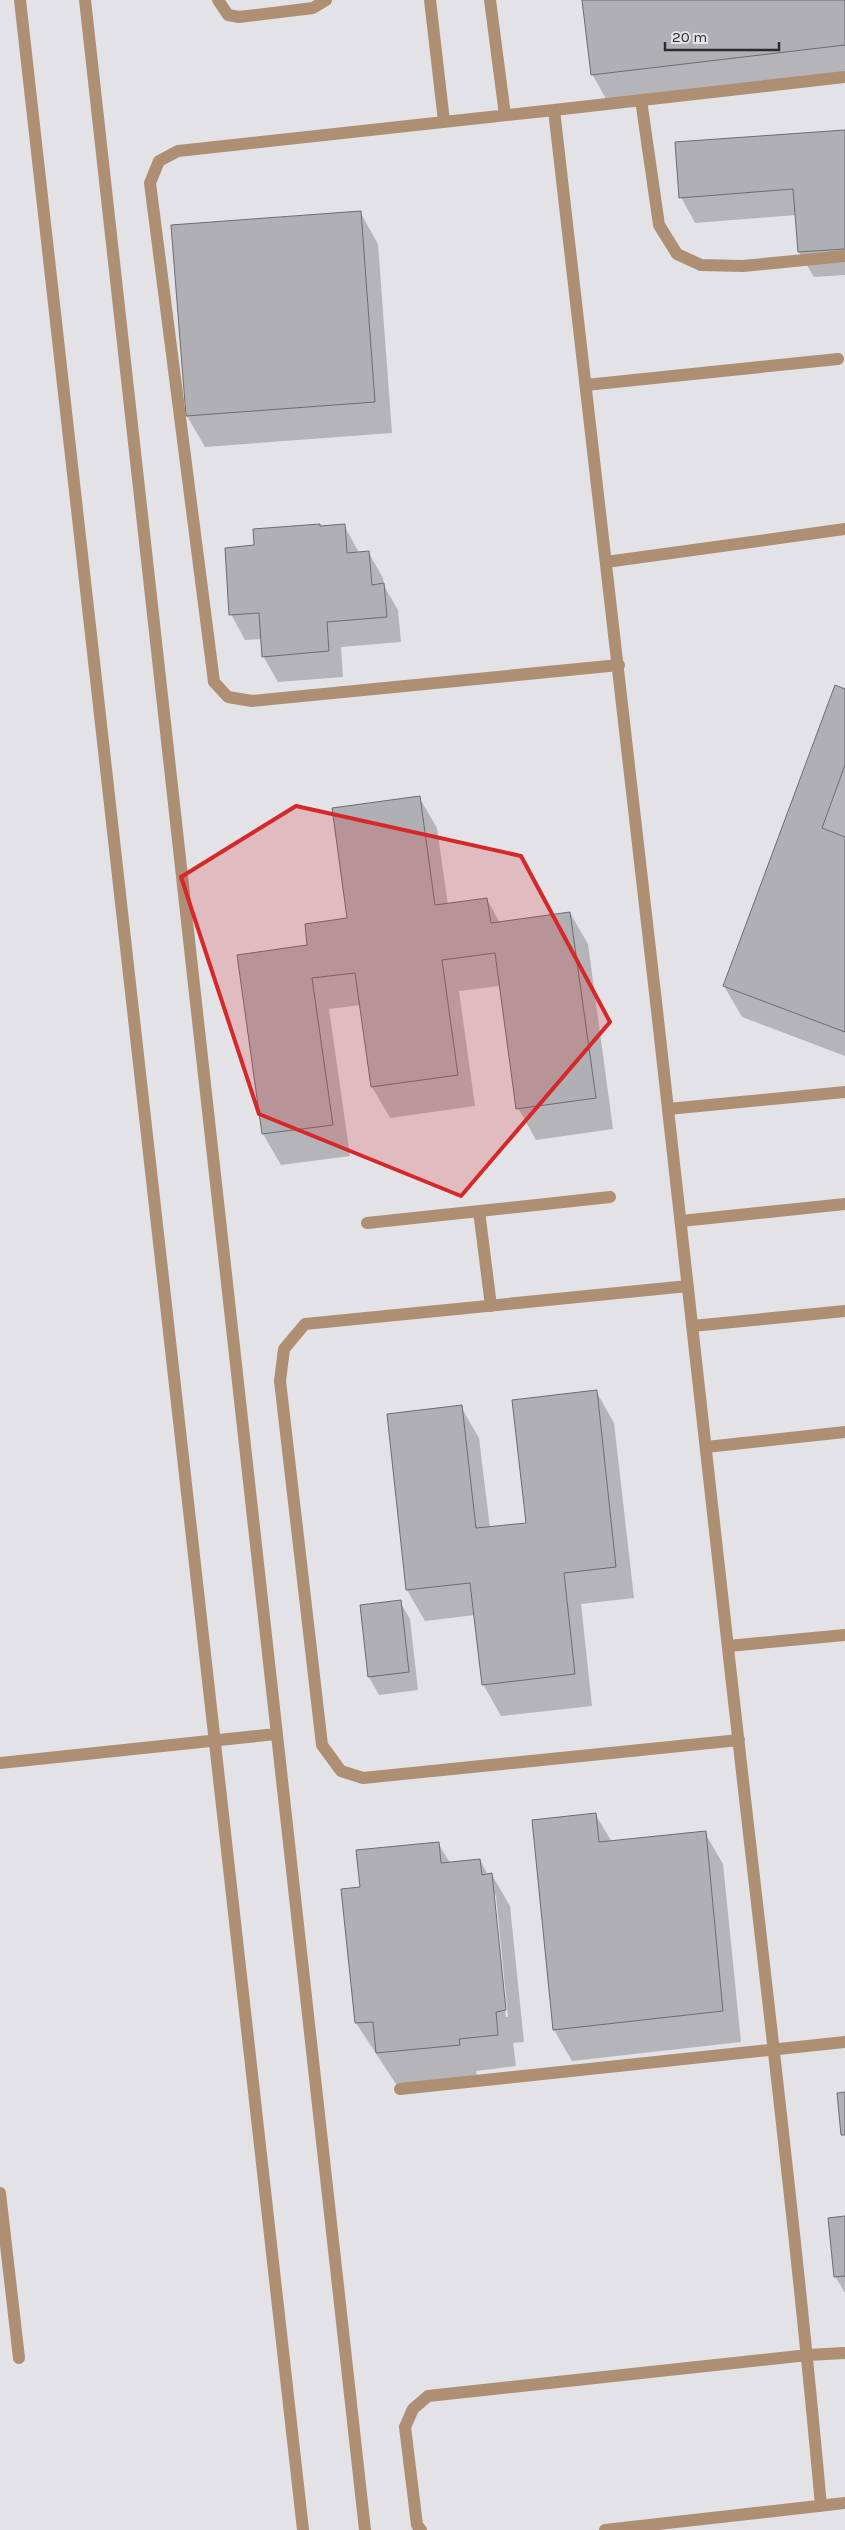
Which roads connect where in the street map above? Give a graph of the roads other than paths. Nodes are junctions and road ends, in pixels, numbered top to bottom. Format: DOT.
graph roads {
  1 [pos="20,0"];
  2 [pos="85,0"];
  3 [pos="218,0"];
  4 [pos="326,0"];
  5 [pos="430,0"];
  6 [pos="490,0"];
  7 [pos="845,77"];
  8 [pos="640,100"];
  9 [pos="554,110"];
  10 [pos="505,115"];
  11 [pos="444,121"];
  12 [pos="845,256"];
  13 [pos="838,359"];
  14 [pos="586,385"];
  15 [pos="845,529"];
  16 [pos="606,562"];
  17 [pos="619,665"];
  18 [pos="845,1092"];
  19 [pos="668,1109"];
  20 [pos="610,1197"];
  21 [pos="845,1204"];
  22 [pos="479,1211"];
  23 [pos="681,1221"];
  24 [pos="367,1223"];
  25 [pos="688,1286"];
  26 [pos="491,1306"];
  27 [pos="845,1311"];
  28 [pos="692,1326"];
  29 [pos="845,1432"];
  30 [pos="706,1447"];
  31 [pos="845,1635"];
  32 [pos="728,1646"];
  33 [pos="276,1734"];
  34 [pos="215,1740"];
  35 [pos="739,1740"];
  36 [pos="0,1763"];
  37 [pos="845,2042"];
  38 [pos="774,2049"];
  39 [pos="400,2088"];
  40 [pos="0,2193"];
  41 [pos="845,2353"];
  42 [pos="808,2355"];
  43 [pos="19,2358"];
  44 [pos="845,2503"];
  45 [pos="821,2506"];
  46 [pos="303,2530"];
  47 [pos="365,2530"];
  48 [pos="421,2530"];
  49 [pos="605,2530"];
  1 -- 34 [label="lane"];
  2 -- 33 [label="lane"];
  3 -- 4 [label="lane"];
  5 -- 11 [label="lane"];
  6 -- 10 [label="lane"];
  7 -- 8 [label="lane"];
  8 -- 9 [label="lane"];
  8 -- 12 [label="lane"];
  9 -- 10 [label="lane"];
  9 -- 14 [label="lane"];
  10 -- 11 [label="lane"];
  11 -- 17 [label="lane"];
  13 -- 14 [label="lane"];
  14 -- 16 [label="lane"];
  15 -- 16 [label="lane"];
  16 -- 17 [label="lane"];
  17 -- 19 [label="lane"];
  18 -- 19 [label="lane"];
  19 -- 23 [label="lane"];
  20 -- 22 [label="lane"];
  21 -- 23 [label="lane"];
  22 -- 24 [label="lane"];
  22 -- 26 [label="lane"];
  23 -- 25 [label="lane"];
  25 -- 26 [label="lane"];
  25 -- 28 [label="lane"];
  26 -- 35 [label="lane"];
  27 -- 28 [label="lane"];
  28 -- 30 [label="lane"];
  29 -- 30 [label="lane"];
  30 -- 32 [label="lane"];
  31 -- 32 [label="lane"];
  32 -- 35 [label="lane"];
  33 -- 34 [label="lane"];
  33 -- 47 [label="lane"];
  34 -- 36 [label="lane"];
  34 -- 46 [label="lane"];
  35 -- 38 [label="lane"];
  37 -- 38 [label="lane"];
  38 -- 39 [label="lane"];
  38 -- 42 [label="lane"];
  40 -- 43 [label="lane"];
  41 -- 42 [label="lane"];
  42 -- 45 [label="lane"];
  42 -- 48 [label="lane"];
  44 -- 45 [label="lane"];
  45 -- 49 [label="lane"];
}
